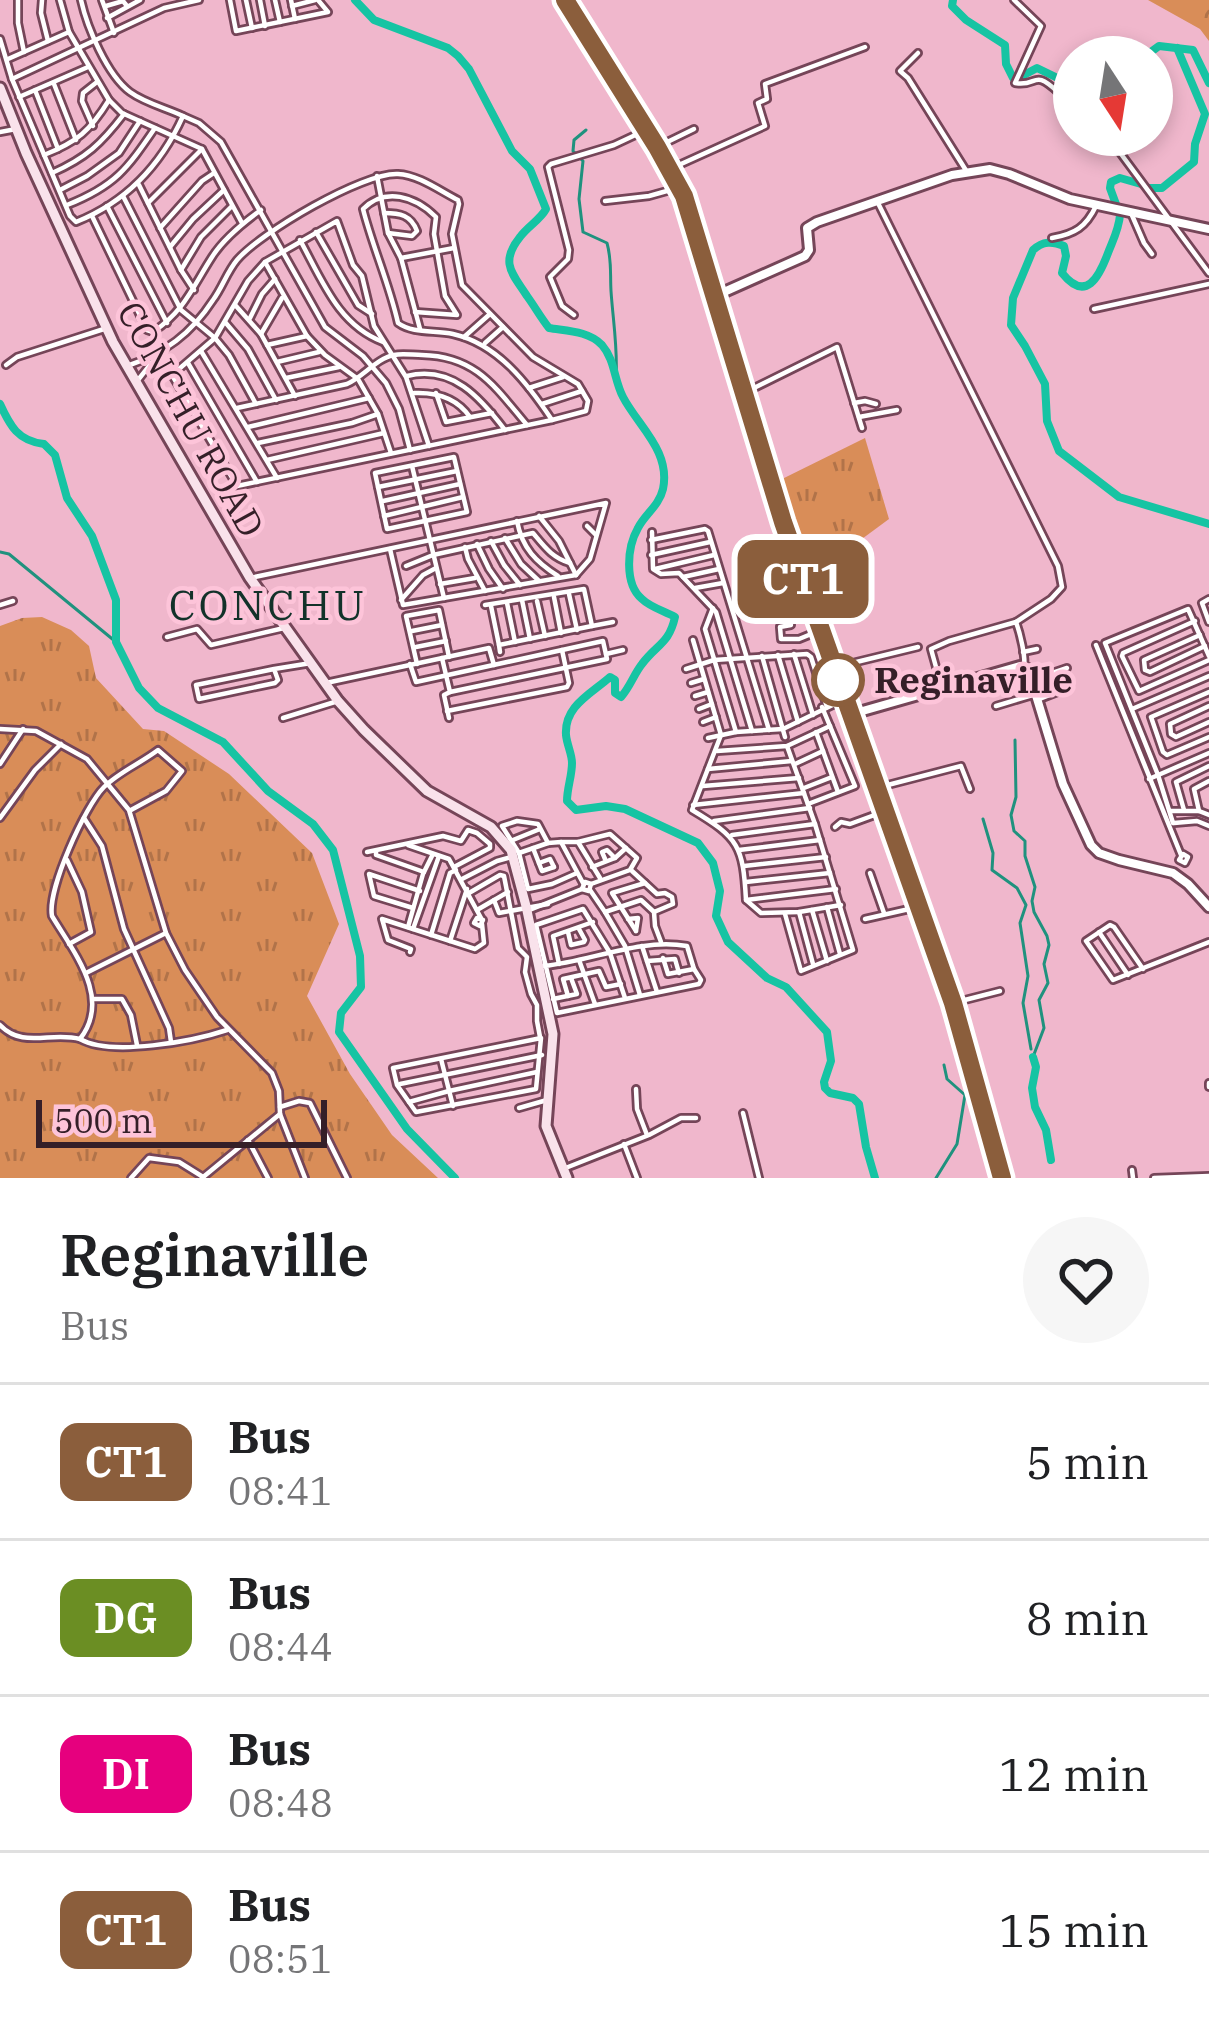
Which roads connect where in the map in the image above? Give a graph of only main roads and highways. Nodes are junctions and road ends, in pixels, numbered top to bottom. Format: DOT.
graph roads {
  1 [pos="565,0"];
  2 [pos="0,88"];
  3 [pos="565,1173"];
  4 [pos="1001,1178"];
  1 -- 4 [label="main road"];
  2 -- 3 [label="main road, CONCHU ROAD"];
}
